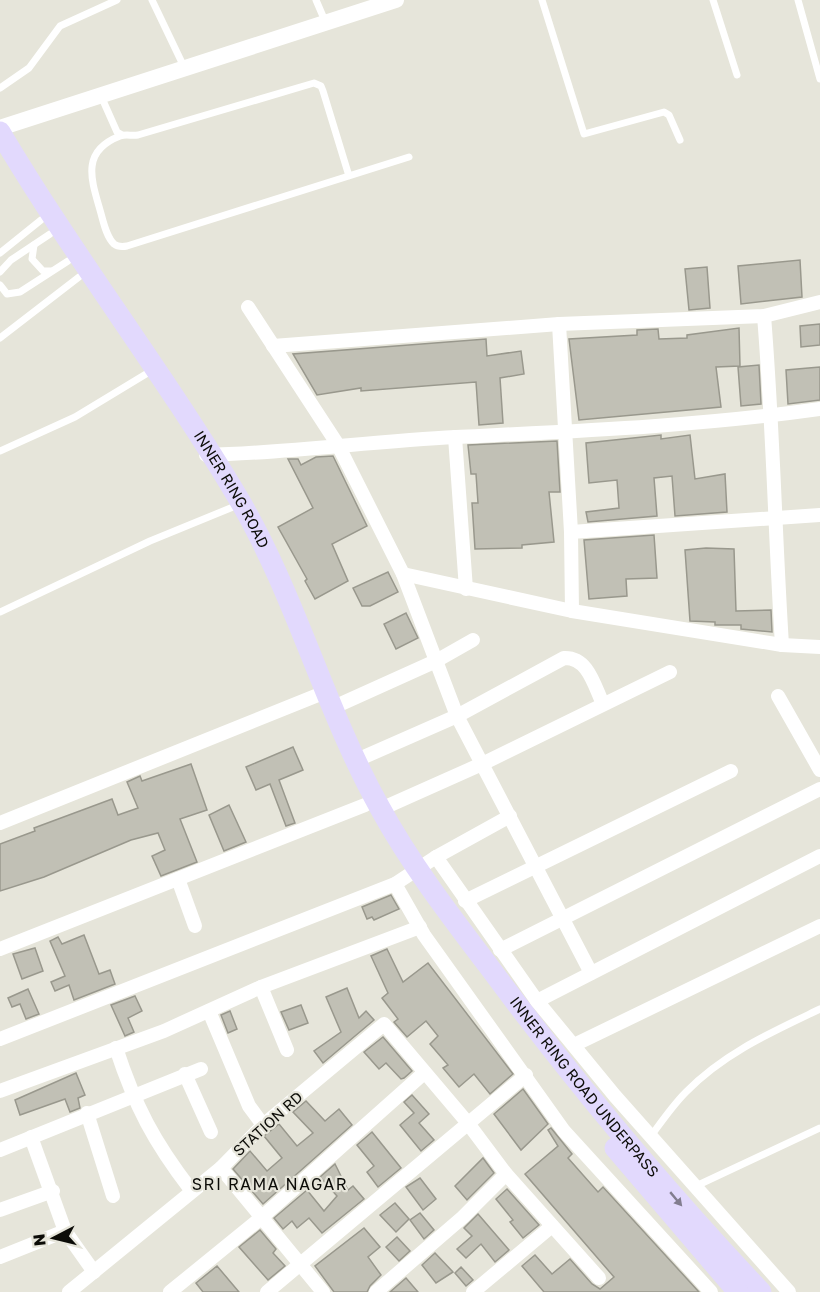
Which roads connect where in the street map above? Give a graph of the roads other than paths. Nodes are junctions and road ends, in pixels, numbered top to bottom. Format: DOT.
graph roads {
  1 [pos="117,0"];
  2 [pos="152,0"];
  3 [pos="316,0"];
  4 [pos="396,0"];
  5 [pos="542,0"];
  6 [pos="713,0"];
  7 [pos="798,0"];
  8 [pos="326,23"];
  9 [pos="185,69"];
  10 [pos="737,75"];
  11 [pos="820,79"];
  12 [pos="0,88"];
  13 [pos="101,96"];
  14 [pos="0,130"];
  15 [pos="122,135"];
  16 [pos="680,140"];
  17 [pos="409,157"];
  18 [pos="0,159"];
  19 [pos="349,176"];
  20 [pos="42,233"];
  21 [pos="0,253"];
  22 [pos="67,269"];
  23 [pos="0,272"];
  24 [pos="0,285"];
  25 [pos="820,302"];
  26 [pos="248,307"];
  27 [pos="764,316"];
  28 [pos="559,324"];
  29 [pos="0,338"];
  30 [pos="273,346"];
  31 [pos="146,374"];
  32 [pos="820,410"];
  33 [pos="772,416"];
  34 [pos="566,432"];
  35 [pos="456,437"];
  36 [pos="338,445"];
  37 [pos="0,451"];
  38 [pos="205,455"];
  39 [pos="233,507"];
  40 [pos="820,515"];
  41 [pos="774,518"];
  42 [pos="571,532"];
  43 [pos="403,574"];
  44 [pos="466,589"];
  45 [pos="572,610"];
  46 [pos="0,612"];
  47 [pos="473,640"];
  48 [pos="782,645"];
  49 [pos="820,648"];
  50 [pos="436,661"];
  51 [pos="670,672"];
  52 [pos="778,696"];
  53 [pos="326,701"];
  54 [pos="603,704"];
  55 [pos="457,716"];
  56 [pos="357,760"];
  57 [pos="484,764"];
  58 [pos="820,770"];
  59 [pos="731,771"];
  60 [pos="820,789"];
  61 [pos="373,807"];
  62 [pos="510,816"];
  63 [pos="0,823"];
  64 [pos="820,856"];
  65 [pos="436,857"];
  66 [pos="535,868"];
  67 [pos="407,877"];
  68 [pos="178,879"];
  69 [pos="465,901"];
  70 [pos="562,920"];
  71 [pos="195,926"];
  72 [pos="420,927"];
  73 [pos="820,927"];
  74 [pos="0,949"];
  75 [pos="500,950"];
  76 [pos="591,973"];
  77 [pos="261,987"];
  78 [pos="537,1001"];
  79 [pos="820,1009"];
  80 [pos="209,1011"];
  81 [pos="0,1038"];
  82 [pos="574,1045"];
  83 [pos="116,1048"];
  84 [pos="287,1050"];
  85 [pos="201,1069"];
  86 [pos="424,1073"];
  87 [pos="185,1074"];
  88 [pos="526,1075"];
  89 [pos="0,1091"];
  90 [pos="132,1096"];
  91 [pos="87,1113"];
  92 [pos="467,1122"];
  93 [pos="263,1125"];
  94 [pos="820,1128"];
  95 [pos="211,1132"];
  96 [pos="651,1136"];
  97 [pos="31,1137"];
  98 [pos="0,1150"];
  99 [pos="221,1168"];
  100 [pos="506,1174"];
  101 [pos="696,1186"];
  102 [pos="191,1190"];
  103 [pos="52,1191"];
  104 [pos="113,1196"];
  105 [pos="0,1209"];
  106 [pos="261,1218"];
  107 [pos="552,1226"];
  108 [pos="65,1231"];
  109 [pos="0,1257"];
  110 [pos="300,1264"];
  111 [pos="94,1272"];
  112 [pos="599,1278"];
  113 [pos="69,1292"];
  114 [pos="170,1292"];
  115 [pos="267,1292"];
  116 [pos="323,1292"];
  117 [pos="376,1292"];
  118 [pos="473,1292"];
  119 [pos="711,1292"];
  120 [pos="738,1292"];
  121 [pos="761,1292"];
  122 [pos="789,1292"];
  1 -- 12 [label="lane"];
  2 -- 9 [label="lane"];
  3 -- 8 [label="lane"];
  4 -- 8 [label="street"];
  5 -- 16 [label="lane"];
  6 -- 10 [label="lane"];
  7 -- 11 [label="lane"];
  8 -- 9 [label="street"];
  9 -- 13 [label="street"];
  13 -- 14 [label="street"];
  13 -- 15 [label="lane"];
  14 -- 38 [label="main road, INNER RING ROAD"];
  15 -- 19 [label="lane"];
  15 -- 19 [label="lane"];
  17 -- 19 [label="lane"];
  18 -- 20 [label="main road, INNER RING ROAD"];
  20 -- 21 [label="lane"];
  20 -- 22 [label="main road, INNER RING ROAD"];
  20 -- 22 [label="lane"];
  20 -- 23 [label="lane"];
  22 -- 24 [label="lane"];
  22 -- 29 [label="lane"];
  22 -- 31 [label="main road, INNER RING ROAD"];
  25 -- 27 [label="street"];
  26 -- 30 [label="street"];
  27 -- 28 [label="street"];
  27 -- 33 [label="street"];
  28 -- 30 [label="street"];
  28 -- 34 [label="street"];
  30 -- 36 [label="street"];
  31 -- 37 [label="lane"];
  31 -- 38 [label="main road, INNER RING ROAD"];
  32 -- 33 [label="street"];
  33 -- 34 [label="street"];
  33 -- 41 [label="street"];
  34 -- 35 [label="street"];
  34 -- 42 [label="street"];
  35 -- 36 [label="street"];
  35 -- 44 [label="street"];
  36 -- 38 [label="street"];
  36 -- 43 [label="street"];
  38 -- 39 [label="main road, INNER RING ROAD"];
  38 -- 53 [label="main road, INNER RING ROAD"];
  39 -- 46 [label="lane"];
  39 -- 53 [label="main road, INNER RING ROAD"];
  40 -- 41 [label="street"];
  41 -- 42 [label="street"];
  41 -- 48 [label="street"];
  42 -- 45 [label="street"];
  43 -- 44 [label="street"];
  43 -- 50 [label="street"];
  44 -- 45 [label="street"];
  45 -- 48 [label="street"];
  47 -- 50 [label="street"];
  48 -- 49 [label="street"];
  50 -- 53 [label="street"];
  50 -- 55 [label="street"];
  51 -- 54 [label="street"];
  52 -- 58 [label="street"];
  53 -- 56 [label="main road, INNER RING ROAD"];
  53 -- 61 [label="main road, INNER RING ROAD"];
  53 -- 63 [label="street"];
  54 -- 55 [label="street"];
  54 -- 57 [label="street"];
  55 -- 56 [label="street"];
  55 -- 57 [label="street"];
  56 -- 61 [label="main road, INNER RING ROAD"];
  57 -- 61 [label="street"];
  57 -- 62 [label="street"];
  59 -- 66 [label="street"];
  60 -- 70 [label="street"];
  61 -- 67 [label="main road, INNER RING ROAD"];
  61 -- 68 [label="street"];
  62 -- 65 [label="street"];
  62 -- 66 [label="street"];
  64 -- 76 [label="street"];
  65 -- 67 [label="street"];
  65 -- 69 [label="street"];
  66 -- 69 [label="street"];
  66 -- 70 [label="street"];
  67 -- 72 [label="street"];
  67 -- 81 [label="street"];
  67 -- 120 [label="main road, INNER RING ROAD UNDERPASS"];
  67 -- 121 [label="main road, INNER RING ROAD UNDERPASS, one-way"];
  68 -- 71 [label="street"];
  68 -- 74 [label="street"];
  69 -- 75 [label="street"];
  70 -- 75 [label="street"];
  70 -- 76 [label="street"];
  72 -- 77 [label="street"];
  72 -- 88 [label="street"];
  73 -- 82 [label="street"];
  75 -- 78 [label="street"];
  76 -- 78 [label="street"];
  77 -- 80 [label="street"];
  77 -- 84 [label="street"];
  78 -- 82 [label="street"];
  79 -- 96 [label="lane"];
  80 -- 83 [label="street"];
  80 -- 93 [label="street"];
  82 -- 96 [label="street"];
  83 -- 89 [label="street"];
  83 -- 90 [label="street"];
  85 -- 87 [label="street"];
  86 -- 92 [label="street"];
  86 -- 93 [label="street, STATION RD"];
  86 -- 106 [label="street"];
  87 -- 90 [label="street"];
  87 -- 95 [label="street"];
  88 -- 92 [label="street"];
  88 -- 119 [label="street"];
  90 -- 91 [label="street"];
  90 -- 102 [label="street"];
  91 -- 97 [label="street"];
  91 -- 104 [label="street"];
  92 -- 100 [label="street"];
  92 -- 110 [label="street"];
  93 -- 99 [label="street, STATION RD"];
  94 -- 101 [label="lane"];
  96 -- 101 [label="street"];
  97 -- 98 [label="street"];
  97 -- 103 [label="street"];
  99 -- 102 [label="street, STATION RD"];
  99 -- 106 [label="street"];
  100 -- 107 [label="street"];
  100 -- 117 [label="street"];
  101 -- 122 [label="street"];
  102 -- 111 [label="street, STATION RD"];
  103 -- 105 [label="street"];
  103 -- 108 [label="street"];
  106 -- 110 [label="street"];
  106 -- 114 [label="street"];
  107 -- 112 [label="street"];
  107 -- 118 [label="street"];
  108 -- 109 [label="street"];
  108 -- 111 [label="street"];
  110 -- 115 [label="street"];
  110 -- 116 [label="street"];
  111 -- 113 [label="street, STATION RD"];
}
